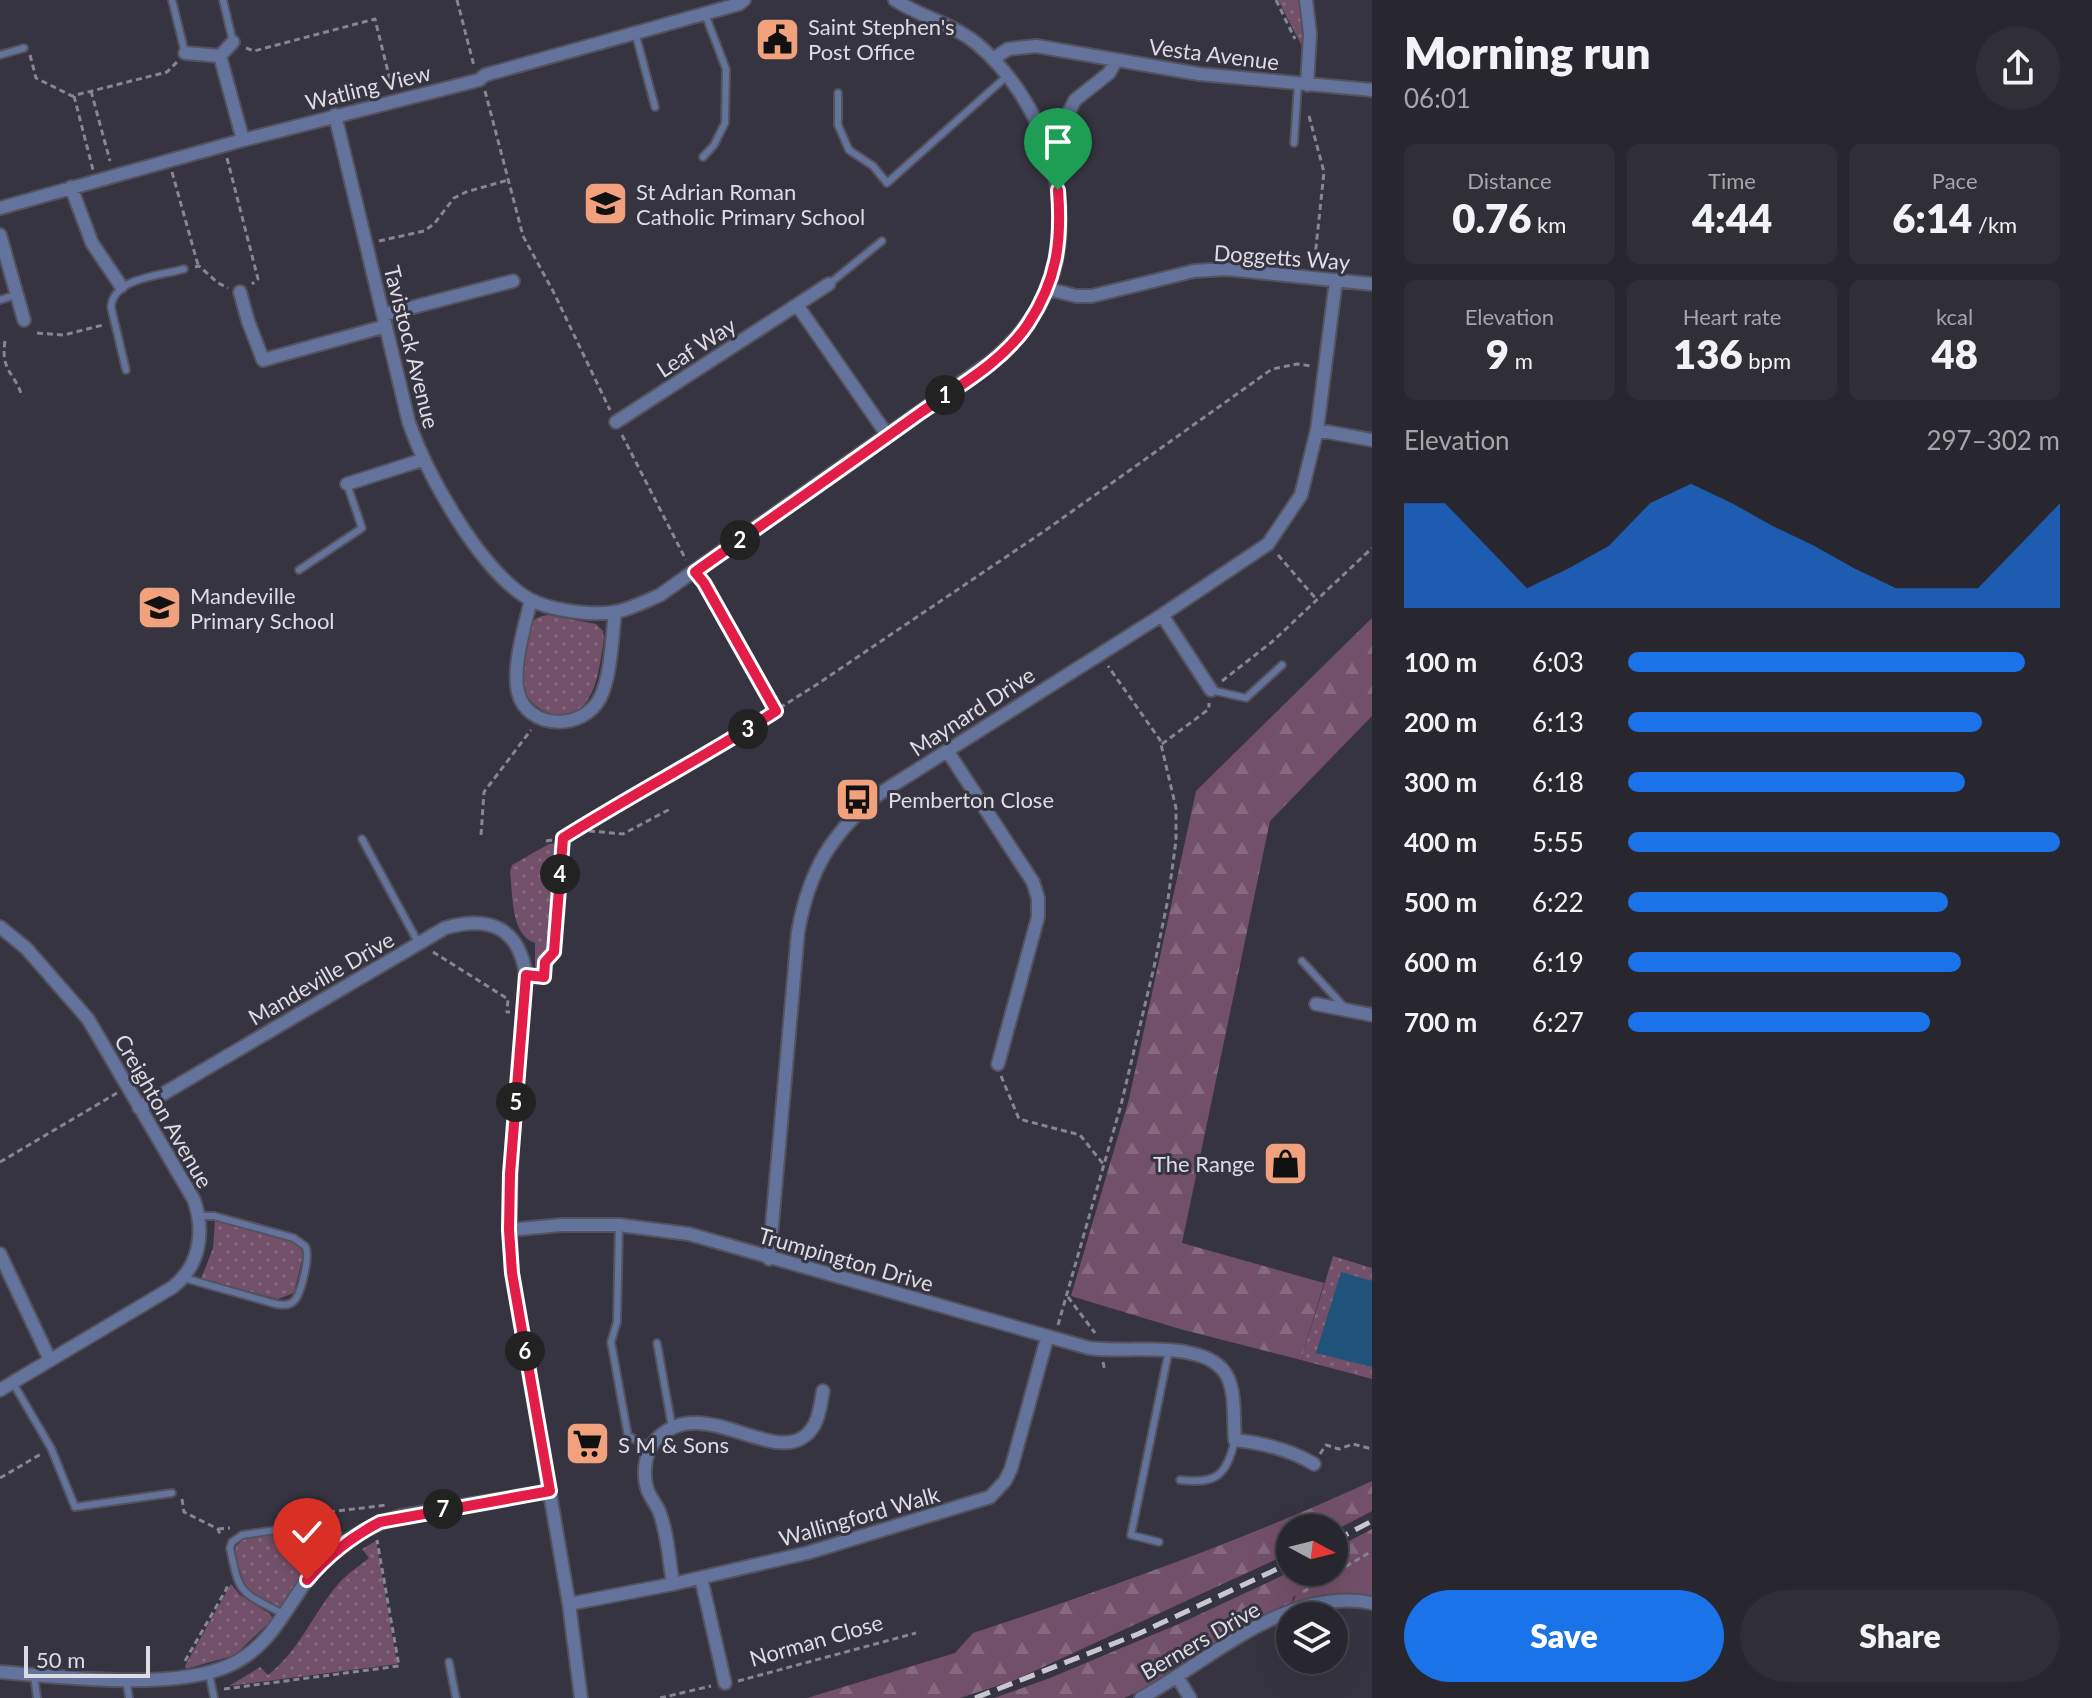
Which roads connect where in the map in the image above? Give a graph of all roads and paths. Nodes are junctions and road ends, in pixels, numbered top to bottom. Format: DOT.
graph roads {
  1 [pos="172,0"];
  2 [pos="223,0"];
  3 [pos="457,0"];
  4 [pos="744,0"];
  5 [pos="895,0"];
  6 [pos="1276,0"];
  7 [pos="1306,0"];
  8 [pos="705,14"];
  9 [pos="635,32"];
  10 [pos="233,42"];
  11 [pos="1300,47"];
  12 [pos="24,48"];
  13 [pos="185,53"];
  14 [pos="0,55"];
  15 [pos="220,56"];
  16 [pos="993,59"];
  17 [pos="1116,61"];
  18 [pos="1007,76"];
  19 [pos="467,83"];
  20 [pos="1302,85"];
  21 [pos="485,88"];
  22 [pos="1372,90"];
  23 [pos="91,91"];
  24 [pos="838,93"];
  25 [pos="74,96"];
  26 [pos="395,100"];
  27 [pos="655,107"];
  28 [pos="335,115"];
  29 [pos="1309,117"];
  30 [pos="1057,136"];
  31 [pos="243,140"];
  32 [pos="1294,143"];
  33 [pos="223,145"];
  34 [pos="703,157"];
  35 [pos="169,161"];
  36 [pos="114,176"];
  37 [pos="508,180"];
  38 [pos="96,181"];
  39 [pos="71,187"];
  40 [pos="0,208"];
  41 [pos="0,235"];
  42 [pos="882,241"];
  43 [pos="364,243"];
  44 [pos="199,266"];
  45 [pos="184,269"];
  46 [pos="1313,278"];
  47 [pos="1336,280"];
  48 [pos="513,281"];
  49 [pos="829,284"];
  50 [pos="1372,284"];
  51 [pos="121,286"];
  52 [pos="1048,289"];
  53 [pos="240,292"];
  54 [pos="17,295"];
  55 [pos="0,300"];
  56 [pos="797,305"];
  57 [pos="24,320"];
  58 [pos="384,320"];
  59 [pos="115,322"];
  60 [pos="37,333"];
  61 [pos="5,341"];
  62 [pos="1324,368"];
  63 [pos="126,370"];
  64 [pos="22,397"];
  65 [pos="616,422"];
  66 [pos="1317,430"];
  67 [pos="888,436"];
  68 [pos="1372,440"];
  69 [pos="422,460"];
  70 [pos="347,484"];
  71 [pos="1268,544"];
  72 [pos="1372,548"];
  73 [pos="299,570"];
  74 [pos="695,572"];
  75 [pos="531,600"];
  76 [pos="1317,600"];
  77 [pos="615,613"];
  78 [pos="1162,615"];
  79 [pos="1099,653"];
  80 [pos="1282,665"];
  81 [pos="1211,690"];
  82 [pos="776,711"];
  83 [pos="540,718"];
  84 [pos="1162,744"];
  85 [pos="948,752"];
  86 [pos="672,808"];
  87 [pos="579,828"];
  88 [pos="481,835"];
  89 [pos="563,838"];
  90 [pos="362,839"];
  91 [pos="546,841"];
  92 [pos="0,927"];
  93 [pos="419,944"];
  94 [pos="1302,961"];
  95 [pos="526,975"];
  96 [pos="1316,1004"];
  97 [pos="1347,1011"];
  98 [pos="523,1013"];
  99 [pos="1372,1015"];
  100 [pos="998,1064"];
  101 [pos="128,1087"];
  102 [pos="139,1108"];
  103 [pos="0,1162"];
  104 [pos="1104,1165"];
  105 [pos="199,1216"];
  106 [pos="619,1225"];
  107 [pos="509,1230"];
  108 [pos="0,1254"];
  109 [pos="769,1259"];
  110 [pos="184,1278"];
  111 [pos="1067,1296"];
  112 [pos="1051,1339"];
  113 [pos="657,1343"];
  114 [pos="1169,1350"];
  115 [pos="1109,1351"];
  116 [pos="50,1360"];
  117 [pos="13,1382"];
  118 [pos="0,1390"];
  119 [pos="823,1391"];
  120 [pos="672,1427"];
  121 [pos="1235,1440"];
  122 [pos="650,1447"];
  123 [pos="51,1448"];
  124 [pos="1372,1449"];
  125 [pos="1314,1464"];
  126 [pos="0,1478"];
  127 [pos="1180,1480"];
  128 [pos="550,1491"];
  129 [pos="172,1493"];
  130 [pos="375,1525"];
  131 [pos="220,1537"];
  132 [pos="232,1542"];
  133 [pos="1159,1542"];
  134 [pos="344,1543"];
  135 [pos="220,1546"];
  136 [pos="1372,1551"];
  137 [pos="225,1574"];
  138 [pos="701,1578"];
  139 [pos="673,1584"];
  140 [pos="1296,1602"];
  141 [pos="1327,1602"];
  142 [pos="1372,1603"];
  143 [pos="569,1604"];
  144 [pos="285,1615"];
  145 [pos="1276,1618"];
  146 [pos="916,1633"];
  147 [pos="449,1662"];
  148 [pos="0,1672"];
  149 [pos="209,1673"];
  150 [pos="34,1675"];
  151 [pos="184,1677"];
  152 [pos="1178,1678"];
  153 [pos="126,1679"];
  154 [pos="725,1683"];
  155 [pos="213,1694"];
  156 [pos="37,1698"];
  157 [pos="129,1698"];
  158 [pos="456,1698"];
  159 [pos="581,1698"];
  160 [pos="660,1698"];
  161 [pos="1141,1698"];
  162 [pos="1190,1698"];
  1 -- 13 [label="lane"];
  2 -- 10 [label="lane"];
  3 -- 19 [label="path"];
  4 -- 8 [label="street, Watling View"];
  5 -- 16 [label="street"];
  6 -- 11 [label="path"];
  7 -- 20 [label="street"];
  8 -- 9 [label="street, Watling View"];
  8 -- 34 [label="lane"];
  9 -- 19 [label="street, Watling View"];
  9 -- 27 [label="lane"];
  10 -- 15 [label="street"];
  10 -- 26 [label="path"];
  12 -- 14 [label="lane"];
  12 -- 25 [label="path"];
  13 -- 15 [label="street"];
  13 -- 23 [label="path"];
  15 -- 31 [label="street"];
  16 -- 17 [label="street, Vesta Avenue"];
  16 -- 18 [label="street"];
  17 -- 20 [label="street, Vesta Avenue"];
  17 -- 30 [label="street, Vesta Avenue"];
  18 -- 24 [label="lane"];
  18 -- 52 [label="street"];
  19 -- 26 [label="street, Watling View"];
  20 -- 22 [label="street, Vesta Avenue"];
  20 -- 32 [label="lane"];
  21 -- 37 [label="path"];
  23 -- 25 [label="path"];
  23 -- 36 [label="path"];
  25 -- 38 [label="path"];
  26 -- 28 [label="street, Watling View"];
  28 -- 31 [label="street, Watling View"];
  28 -- 43 [label="street, Tavistock Avenue"];
  29 -- 46 [label="path"];
  31 -- 33 [label="street, Watling View"];
  33 -- 35 [label="street, Watling View"];
  33 -- 53 [label="path"];
  35 -- 36 [label="street, Watling View"];
  35 -- 44 [label="path"];
  36 -- 38 [label="street, Watling View"];
  37 -- 43 [label="path"];
  37 -- 65 [label="path"];
  38 -- 39 [label="street, Watling View"];
  39 -- 40 [label="street, Watling View"];
  39 -- 51 [label="street"];
  41 -- 54 [label="street"];
  42 -- 49 [label="lane"];
  43 -- 58 [label="street, Tavistock Avenue"];
  44 -- 45 [label="path"];
  44 -- 53 [label="path"];
  45 -- 51 [label="lane"];
  46 -- 47 [label="street, Doggetts Way"];
  46 -- 52 [label="street, Doggetts Way"];
  47 -- 50 [label="street, Doggetts Way"];
  47 -- 62 [label="street, Maynard Drive"];
  48 -- 58 [label="street"];
  49 -- 56 [label="street, Leaf Way"];
  51 -- 59 [label="lane"];
  52 -- 67 [label="street, Tavistock Avenue"];
  53 -- 58 [label="street"];
  54 -- 55 [label="lane"];
  54 -- 57 [label="street"];
  56 -- 65 [label="street, Leaf Way"];
  56 -- 67 [label="street"];
  58 -- 69 [label="street, Tavistock Avenue"];
  59 -- 60 [label="path"];
  59 -- 63 [label="lane"];
  61 -- 64 [label="path"];
  62 -- 66 [label="street, Maynard Drive"];
  62 -- 82 [label="path"];
  65 -- 74 [label="path"];
  66 -- 68 [label="street"];
  66 -- 71 [label="street, Maynard Drive"];
  67 -- 74 [label="street, Tavistock Avenue"];
  69 -- 70 [label="street"];
  69 -- 75 [label="street, Tavistock Avenue"];
  70 -- 73 [label="lane"];
  71 -- 76 [label="path"];
  71 -- 78 [label="street, Maynard Drive"];
  72 -- 76 [label="path"];
  74 -- 77 [label="street, Tavistock Avenue"];
  74 -- 82 [label="path"];
  75 -- 77 [label="street, Tavistock Avenue"];
  75 -- 83 [label="street"];
  76 -- 81 [label="path"];
  77 -- 83 [label="street"];
  78 -- 79 [label="street, Maynard Drive"];
  78 -- 81 [label="street"];
  79 -- 84 [label="path"];
  79 -- 85 [label="street, Maynard Drive"];
  80 -- 81 [label="lane"];
  81 -- 84 [label="path"];
  82 -- 87 [label="path"];
  83 -- 88 [label="path"];
  84 -- 104 [label="path"];
  85 -- 100 [label="street"];
  85 -- 109 [label="street, Maynard Drive"];
  86 -- 87 [label="path"];
  87 -- 89 [label="path"];
  89 -- 91 [label="path"];
  89 -- 95 [label="path"];
  90 -- 93 [label="lane"];
  92 -- 101 [label="street, Creighton Avenue"];
  93 -- 95 [label="street, Mandeville Drive"];
  93 -- 98 [label="path"];
  93 -- 102 [label="street, Mandeville Drive"];
  94 -- 97 [label="lane"];
  95 -- 98 [label="street"];
  96 -- 97 [label="street"];
  97 -- 99 [label="street"];
  98 -- 107 [label="street"];
  100 -- 104 [label="path"];
  101 -- 102 [label="street, Creighton Avenue"];
  101 -- 103 [label="path"];
  102 -- 105 [label="street, Creighton Avenue"];
  104 -- 111 [label="path"];
  105 -- 110 [label="street, Creighton Avenue"];
  105 -- 110 [label="lane"];
  106 -- 107 [label="street, Trumpington Drive"];
  106 -- 109 [label="street, Trumpington Drive"];
  106 -- 122 [label="lane"];
  107 -- 128 [label="street"];
  108 -- 116 [label="street"];
  109 -- 112 [label="street, Trumpington Drive"];
  110 -- 116 [label="street"];
  111 -- 112 [label="path"];
  111 -- 115 [label="path"];
  112 -- 115 [label="street, Trumpington Drive"];
  112 -- 138 [label="street, Wallingford Walk"];
  113 -- 120 [label="lane"];
  114 -- 115 [label="street, Trumpington Drive"];
  114 -- 121 [label="street, Trumpington Drive"];
  114 -- 133 [label="lane"];
  116 -- 117 [label="street"];
  117 -- 118 [label="street"];
  117 -- 123 [label="lane"];
  119 -- 120 [label="street"];
  120 -- 122 [label="street"];
  121 -- 125 [label="street"];
  121 -- 127 [label="lane"];
  122 -- 139 [label="street"];
  123 -- 126 [label="path"];
  123 -- 129 [label="lane"];
  124 -- 125 [label="path"];
  128 -- 130 [label="street"];
  128 -- 143 [label="street"];
  129 -- 131 [label="path"];
  130 -- 134 [label="street"];
  130 -- 155 [label="path"];
  131 -- 132 [label="path"];
  131 -- 135 [label="path"];
  132 -- 134 [label="lane"];
  132 -- 144 [label="lane"];
  134 -- 144 [label="street"];
  136 -- 140 [label="path"];
  137 -- 151 [label="path"];
  138 -- 139 [label="street, Wallingford Walk"];
  138 -- 154 [label="street, Norman Close"];
  139 -- 143 [label="street, Wallingford Walk"];
  141 -- 142 [label="street, Berners Drive"];
  143 -- 159 [label="street"];
  144 -- 149 [label="street"];
  145 -- 152 [label="street, Berners Drive"];
  146 -- 154 [label="path, Norman Close"];
  147 -- 158 [label="lane"];
  148 -- 150 [label="street"];
  149 -- 151 [label="street"];
  149 -- 155 [label="lane"];
  150 -- 153 [label="street"];
  150 -- 156 [label="lane"];
  151 -- 153 [label="street"];
  152 -- 161 [label="street, Berners Drive"];
  152 -- 162 [label="street"];
  153 -- 157 [label="lane"];
  154 -- 160 [label="path, Norman Close"];
}
